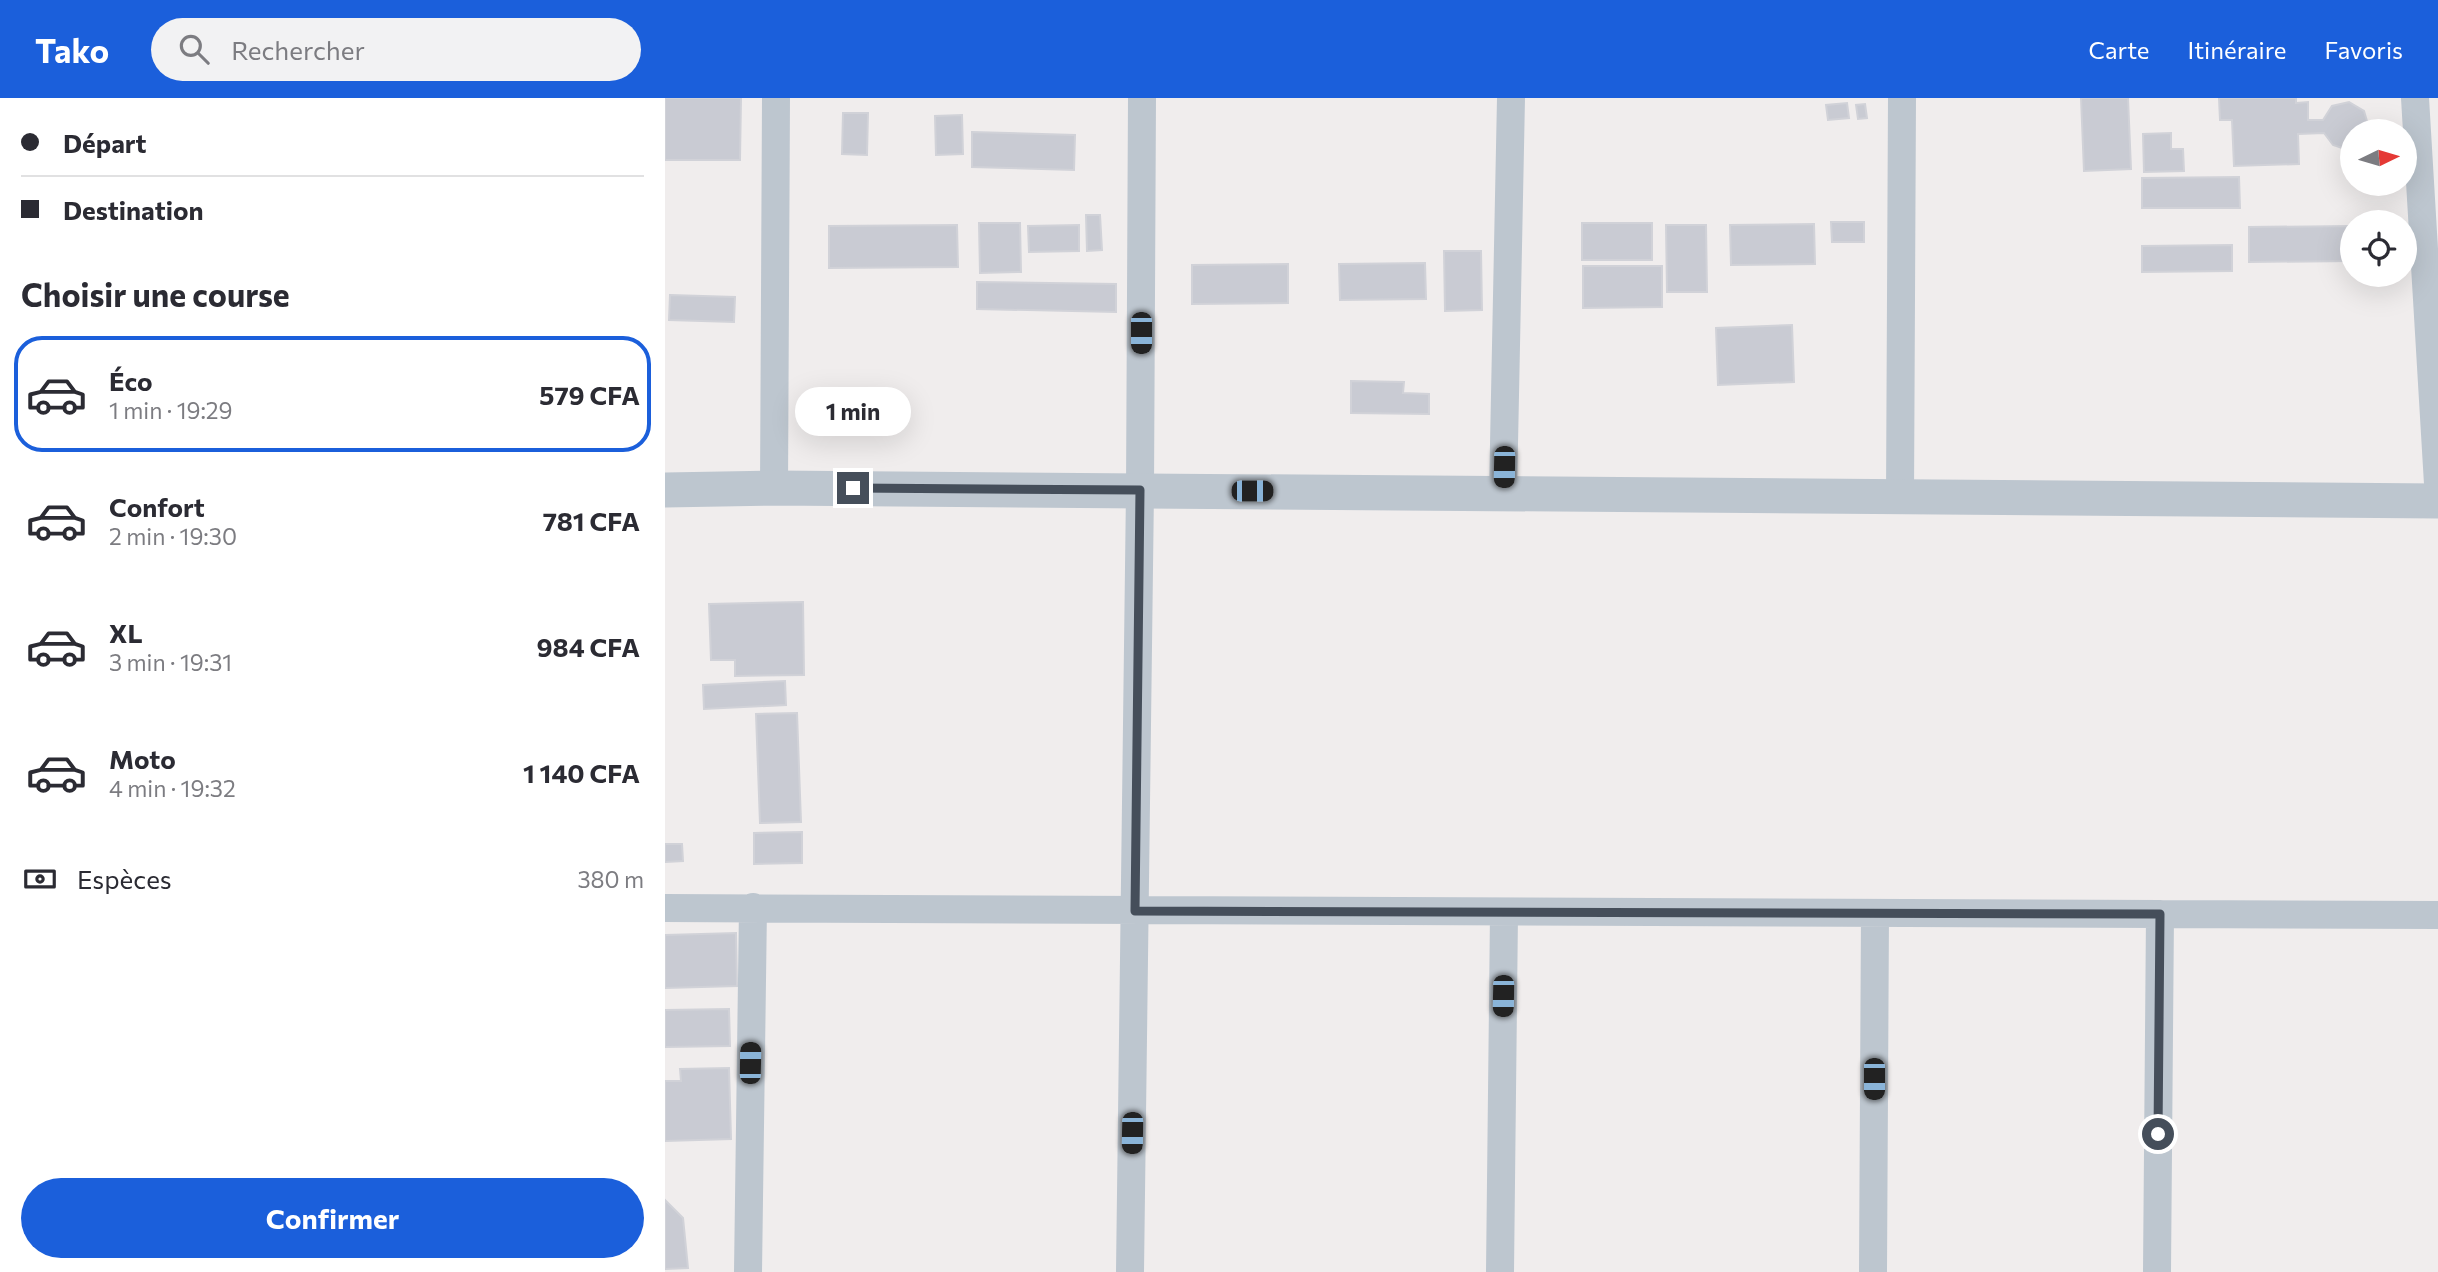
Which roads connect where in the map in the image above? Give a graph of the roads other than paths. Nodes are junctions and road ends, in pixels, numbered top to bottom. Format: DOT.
graph roads {
  1 [pos="776,98"];
  2 [pos="1142,98"];
  3 [pos="1511,98"];
  4 [pos="1902,98"];
  5 [pos="2415,98"];
  6 [pos="2438,484"];
  7 [pos="774,488"];
  8 [pos="665,490"];
  9 [pos="1140,490"];
  10 [pos="1503,494"];
  11 [pos="1900,496"];
  12 [pos="2438,501"];
  13 [pos="753,907"];
  14 [pos="665,908"];
  15 [pos="1135,911"];
  16 [pos="1504,913"];
  17 [pos="1875,914"];
  18 [pos="2160,914"];
  19 [pos="2438,915"];
  20 [pos="748,1272"];
  21 [pos="1130,1272"];
  22 [pos="1500,1272"];
  23 [pos="1873,1272"];
  24 [pos="2157,1272"];
  1 -- 7 [label="street"];
  2 -- 9 [label="street"];
  3 -- 10 [label="street"];
  4 -- 11 [label="street"];
  5 -- 6 [label="street"];
  7 -- 8 [label="street"];
  7 -- 9 [label="street"];
  9 -- 10 [label="street"];
  9 -- 15 [label="street"];
  10 -- 11 [label="street"];
  11 -- 12 [label="street"];
  13 -- 14 [label="street"];
  13 -- 15 [label="street"];
  13 -- 20 [label="street"];
  15 -- 16 [label="street"];
  15 -- 21 [label="street"];
  16 -- 17 [label="street"];
  16 -- 22 [label="street"];
  17 -- 18 [label="street"];
  17 -- 23 [label="street"];
  18 -- 19 [label="street"];
  18 -- 24 [label="street"];
}
